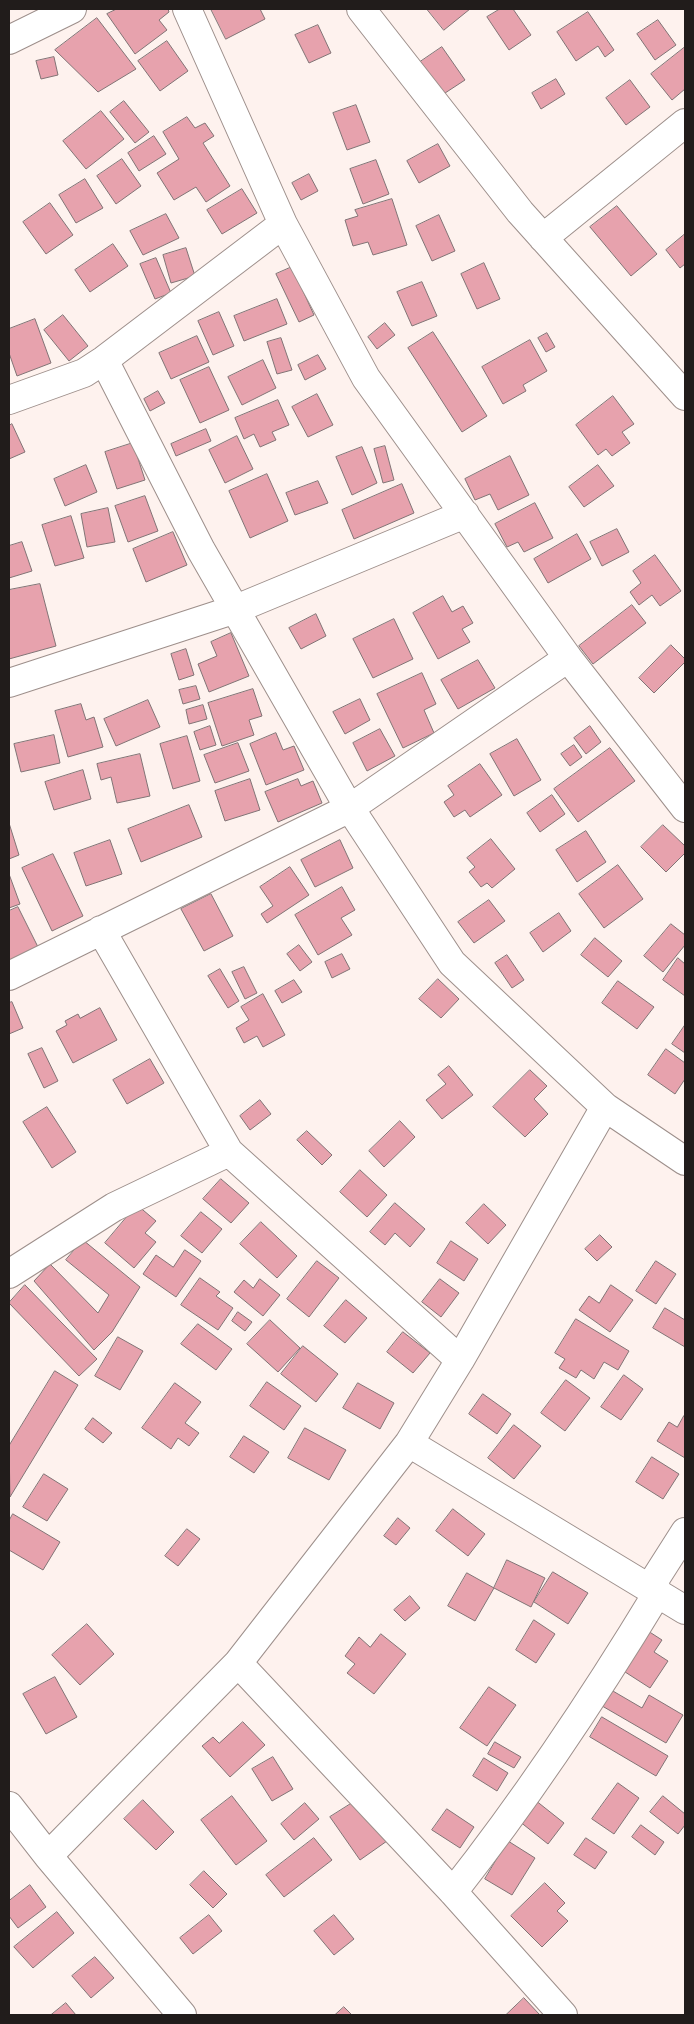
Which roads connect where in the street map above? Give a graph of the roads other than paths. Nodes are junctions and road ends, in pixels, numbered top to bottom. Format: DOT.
graph roads {
  1 [pos="187,9"];
  2 [pos="361,9"];
  3 [pos="57,12"];
  4 [pos="9,40"];
  5 [pos="685,123"];
  6 [pos="283,224"];
  7 [pos="544,238"];
  8 [pos="104,360"];
  9 [pos="685,396"];
  10 [pos="9,400"];
  11 [pos="464,514"];
  12 [pos="236,609"];
  13 [pos="568,658"];
  14 [pos="9,683"];
  15 [pos="350,808"];
  16 [pos="685,808"];
  17 [pos="101,930"];
  18 [pos="9,976"];
  19 [pos="605,1107"];
  20 [pos="229,1152"];
  21 [pos="685,1161"];
  22 [pos="9,1274"];
  23 [pos="460,1360"];
  24 [pos="409,1443"];
  25 [pos="685,1532"];
  26 [pos="654,1590"];
  27 [pos="685,1610"];
  28 [pos="238,1663"];
  29 [pos="9,1806"];
  30 [pos="48,1856"];
  31 [pos="453,1892"];
  32 [pos="182,2015"];
  33 [pos="563,2015"];
  1 -- 6 [label="street"];
  2 -- 7 [label="street"];
  3 -- 4 [label="street"];
  5 -- 7 [label="street"];
  6 -- 8 [label="street"];
  6 -- 11 [label="street"];
  7 -- 9 [label="street"];
  8 -- 10 [label="street"];
  8 -- 12 [label="street"];
  11 -- 12 [label="street"];
  11 -- 13 [label="street"];
  12 -- 14 [label="street"];
  12 -- 15 [label="street"];
  13 -- 15 [label="street"];
  13 -- 16 [label="street"];
  15 -- 17 [label="street"];
  15 -- 19 [label="street"];
  17 -- 18 [label="street"];
  17 -- 20 [label="street"];
  19 -- 21 [label="street"];
  19 -- 23 [label="street"];
  20 -- 22 [label="street"];
  20 -- 23 [label="street"];
  23 -- 24 [label="street"];
  24 -- 26 [label="street"];
  24 -- 28 [label="street"];
  25 -- 26 [label="street"];
  26 -- 27 [label="street"];
  26 -- 31 [label="street"];
  28 -- 30 [label="street"];
  28 -- 31 [label="street"];
  29 -- 30 [label="street"];
  30 -- 32 [label="street"];
  31 -- 33 [label="street"];
}
